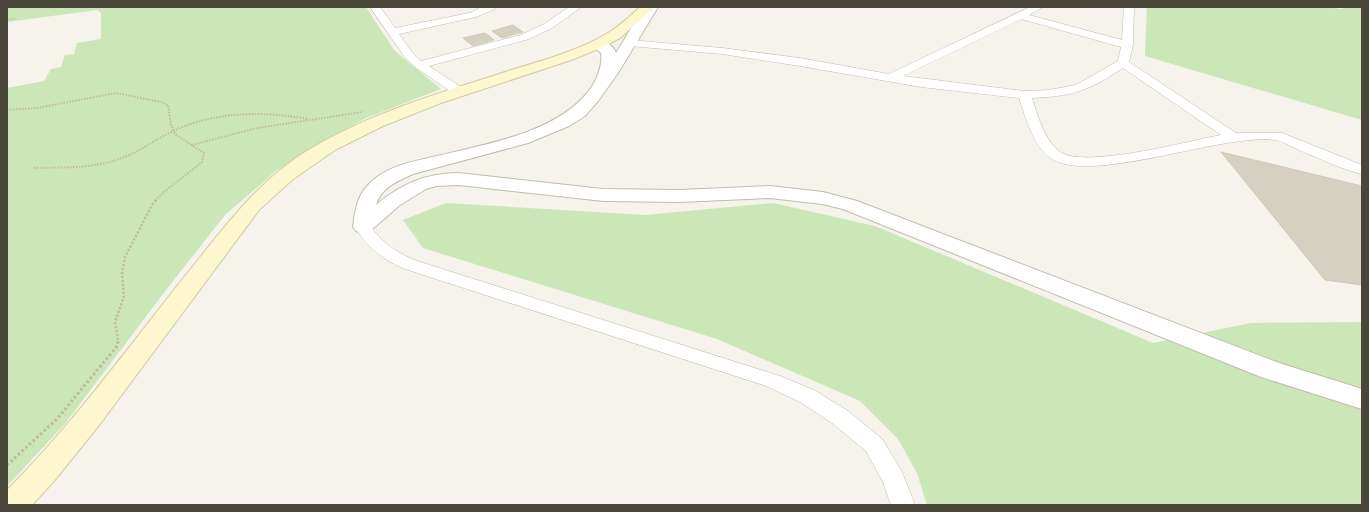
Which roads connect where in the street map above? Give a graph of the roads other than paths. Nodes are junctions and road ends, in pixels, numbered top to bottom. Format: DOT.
graph roads {
  1 [pos="375,7"];
  2 [pos="491,7"];
  3 [pos="576,7"];
  4 [pos="649,7"];
  5 [pos="1038,7"];
  6 [pos="1130,7"];
  7 [pos="1021,16"];
  8 [pos="393,32"];
  9 [pos="602,42"];
  10 [pos="1127,45"];
  11 [pos="626,49"];
  12 [pos="1123,63"];
  13 [pos="419,65"];
  14 [pos="890,78"];
  15 [pos="603,83"];
  16 [pos="460,92"];
  17 [pos="1024,95"];
  18 [pos="1233,137"];
  19 [pos="1362,170"];
  20 [pos="363,227"];
  21 [pos="1362,399"];
  22 [pos="12,505"];
  23 [pos="903,505"];
  1 -- 8 [label="street"];
  2 -- 8 [label="street"];
  3 -- 13 [label="street"];
  4 -- 9 [label="main road"];
  4 -- 11 [label="street"];
  5 -- 7 [label="street"];
  6 -- 10 [label="street"];
  7 -- 10 [label="street"];
  7 -- 14 [label="street"];
  8 -- 13 [label="street"];
  9 -- 11 [label="street"];
  9 -- 15 [label="street"];
  9 -- 16 [label="main road"];
  10 -- 12 [label="street"];
  11 -- 14 [label="street"];
  11 -- 15 [label="street"];
  12 -- 17 [label="street"];
  12 -- 18 [label="street"];
  13 -- 16 [label="street"];
  14 -- 17 [label="street"];
  15 -- 20 [label="street"];
  16 -- 22 [label="main road"];
  17 -- 18 [label="street"];
  18 -- 19 [label="street"];
  20 -- 21 [label="street"];
  20 -- 23 [label="street"];
}
